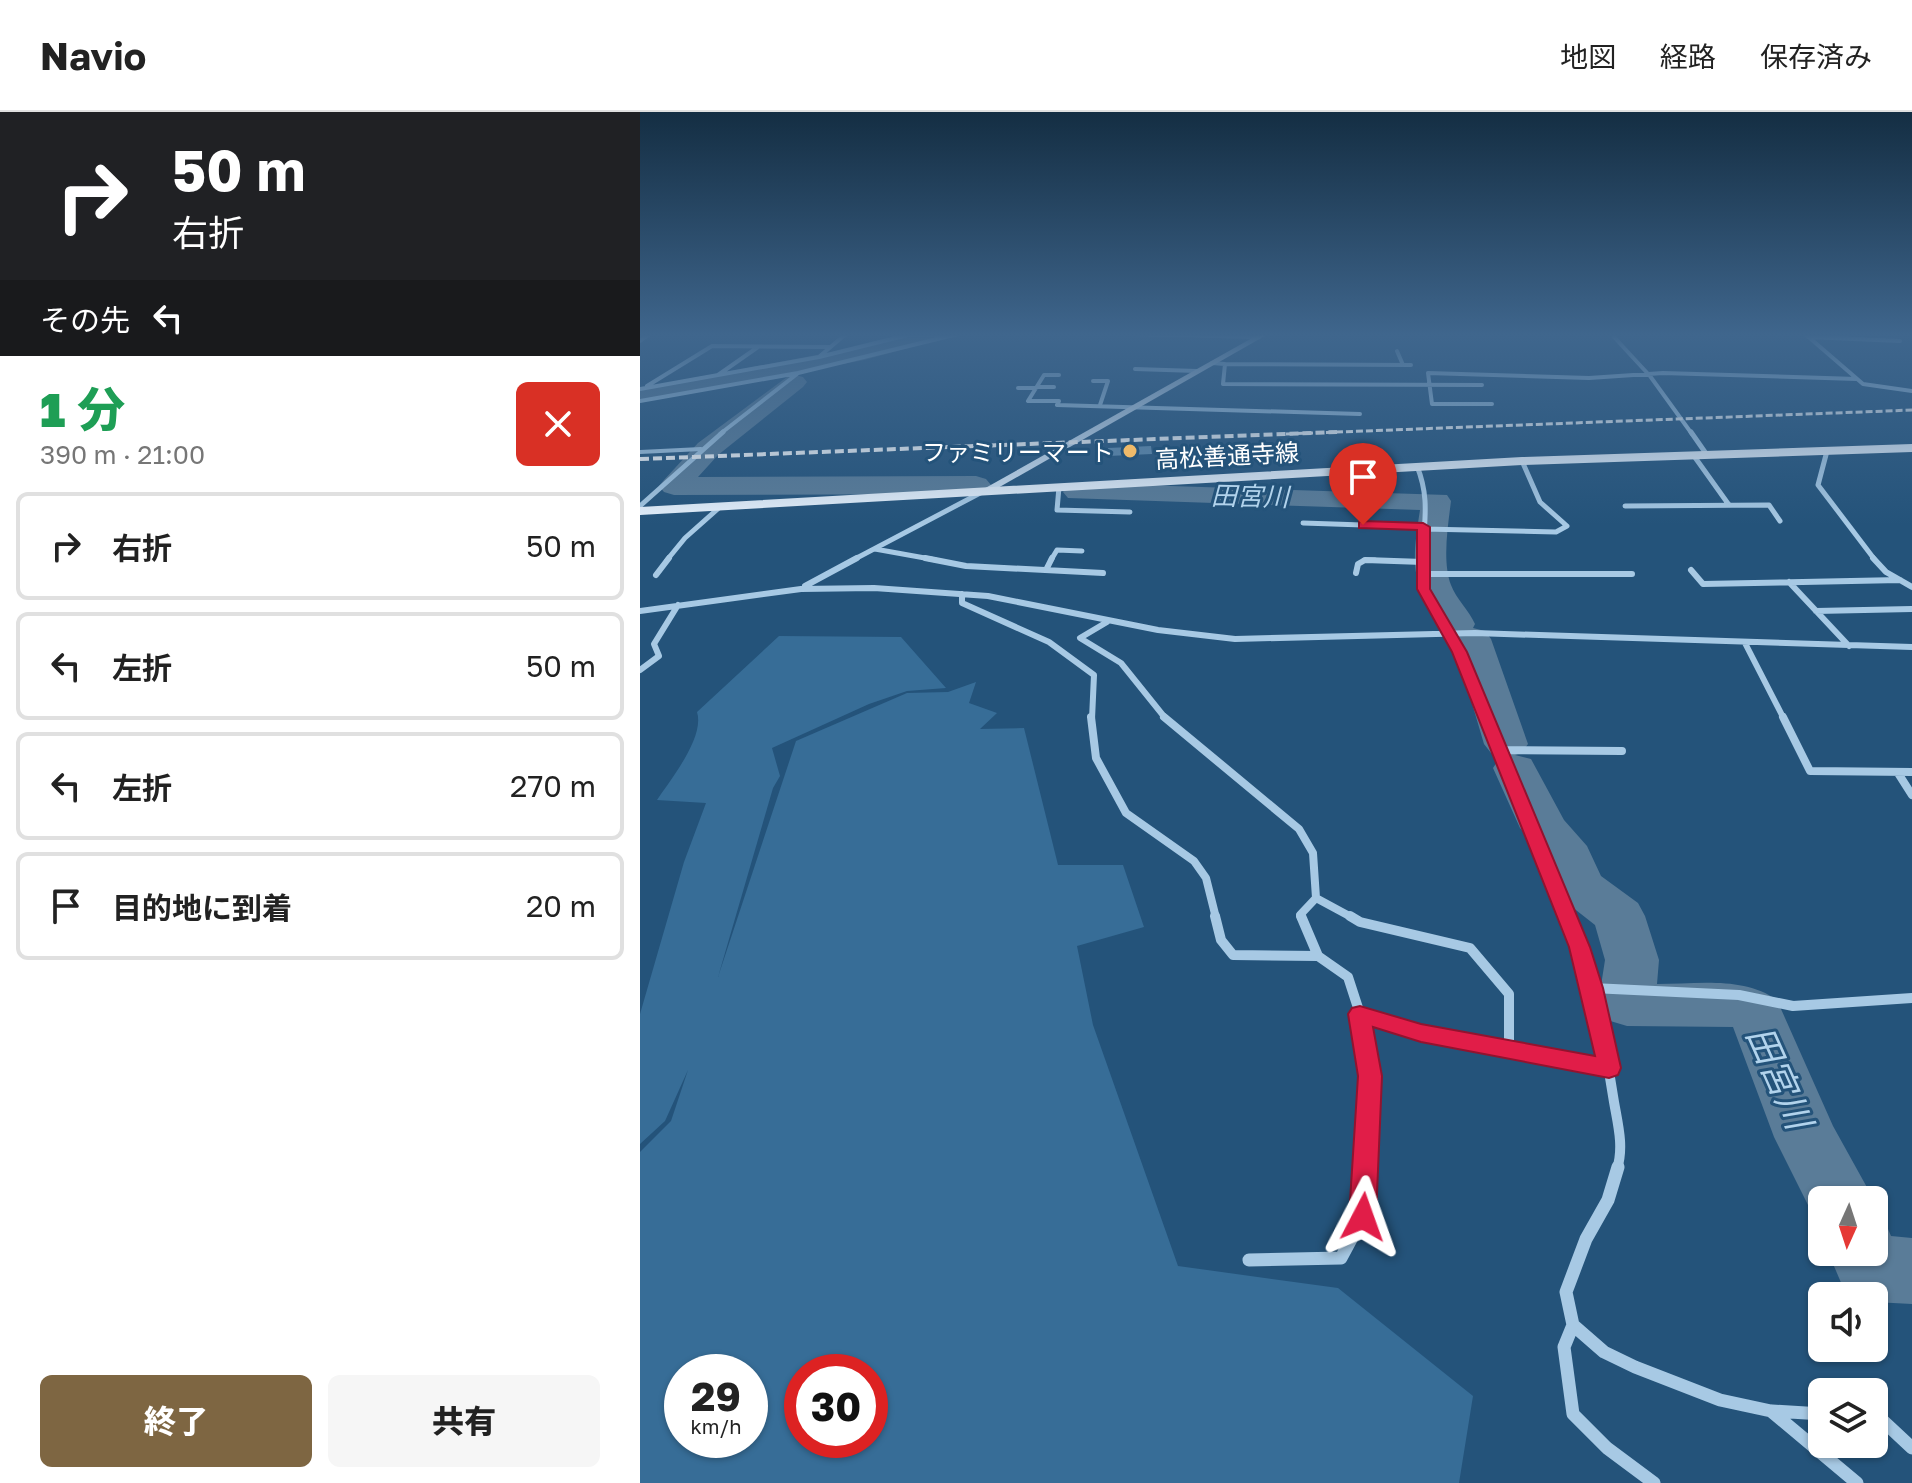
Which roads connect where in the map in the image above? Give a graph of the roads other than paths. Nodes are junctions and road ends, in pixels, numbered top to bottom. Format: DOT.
graph roads {
  1 [pos="662,397"];
  2 [pos="767,397"];
  3 [pos="1030,397"];
  4 [pos="1103,397"];
  5 [pos="1151,397"];
  6 [pos="1431,397"];
  7 [pos="1663,397"];
  8 [pos="640,401"];
  9 [pos="1492,404"];
  10 [pos="1100,405"];
  11 [pos="1133,407"];
  12 [pos="1360,414"];
  13 [pos="1912,448"];
  14 [pos="701,449"];
  15 [pos="1827,451"];
  16 [pos="640,452"];
  17 [pos="1700,455"];
  18 [pos="1522,461"];
  19 [pos="1417,466"];
  20 [pos="1059,487"];
  21 [pos="985,491"];
  22 [pos="1729,505"];
  23 [pos="721,506"];
  24 [pos="1625,506"];
  25 [pos="640,508"];
  26 [pos="1130,512"];
  27 [pos="1780,521"];
  28 [pos="1303,523"];
  29 [pos="1424,528"];
  30 [pos="875,549"];
  31 [pos="1082,551"];
  32 [pos="1423,562"];
  33 [pos="966,566"];
  34 [pos="1046,570"];
  35 [pos="1691,570"];
  36 [pos="1103,573"];
  37 [pos="1356,573"];
  38 [pos="1423,574"];
  39 [pos="1632,574"];
  40 [pos="656,575"];
  41 [pos="960,575"];
  42 [pos="1900,580"];
  43 [pos="1789,582"];
  44 [pos="1912,587"];
  45 [pos="801,589"];
  46 [pos="962,594"];
  47 [pos="678,605"];
  48 [pos="1912,609"];
  49 [pos="640,611"];
  50 [pos="1816,611"];
  51 [pos="1108,621"];
  52 [pos="1449,633"];
  53 [pos="1745,643"];
  54 [pos="1849,646"];
  55 [pos="1912,647"];
  56 [pos="640,670"];
  57 [pos="1498,750"];
  58 [pos="1622,751"];
  59 [pos="1912,772"];
  60 [pos="1898,773"];
  61 [pos="1912,795"];
  62 [pos="1316,898"];
  63 [pos="1318,956"];
  64 [pos="1592,988"];
  65 [pos="1912,998"];
  66 [pos="1360,1014"];
  67 [pos="1509,1048"];
  68 [pos="1609,1068"];
  69 [pos="1249,1260"];
  70 [pos="1573,1325"];
  71 [pos="1771,1411"];
  72 [pos="1808,1413"];
  73 [pos="1888,1426"];
  74 [pos="1912,1448"];
  75 [pos="1654,1483"];
  76 [pos="1857,1483"];
  1 -- 8 [label="street"];
  2 -- 14 [label="street"];
  3 -- 10 [label="street"];
  4 -- 10 [label="street"];
  5 -- 11 [label="main road"];
  6 -- 9 [label="street"];
  7 -- 17 [label="street"];
  10 -- 11 [label="street"];
  11 -- 12 [label="street"];
  11 -- 21 [label="main road"];
  13 -- 15 [label="main road, 高松善通寺線"];
  14 -- 16 [label="lane"];
  14 -- 25 [label="street"];
  15 -- 17 [label="main road, 高松善通寺線"];
  15 -- 42 [label="street"];
  17 -- 18 [label="main road, 高松善通寺線"];
  17 -- 22 [label="street"];
  18 -- 19 [label="main road, 高松善通寺線"];
  18 -- 29 [label="street"];
  19 -- 20 [label="main road, 高松善通寺線"];
  19 -- 29 [label="street"];
  20 -- 21 [label="main road, 高松善通寺線"];
  20 -- 26 [label="street"];
  21 -- 23 [label="main road, 高松善通寺線"];
  21 -- 30 [label="street"];
  22 -- 24 [label="street"];
  22 -- 27 [label="street"];
  23 -- 25 [label="main road, 高松善通寺線"];
  23 -- 40 [label="street"];
  28 -- 29 [label="street"];
  29 -- 32 [label="street"];
  30 -- 33 [label="street"];
  30 -- 45 [label="street"];
  31 -- 34 [label="street"];
  32 -- 37 [label="street"];
  32 -- 38 [label="street"];
  33 -- 34 [label="street"];
  33 -- 41 [label="street"];
  34 -- 36 [label="street"];
  35 -- 43 [label="street"];
  38 -- 39 [label="street"];
  38 -- 52 [label="street"];
  42 -- 43 [label="street"];
  42 -- 44 [label="street"];
  43 -- 50 [label="street"];
  45 -- 46 [label="street"];
  45 -- 47 [label="street"];
  46 -- 51 [label="street"];
  46 -- 63 [label="street"];
  47 -- 49 [label="street"];
  47 -- 56 [label="street"];
  48 -- 50 [label="street"];
  50 -- 54 [label="street"];
  51 -- 52 [label="street"];
  51 -- 62 [label="street"];
  52 -- 53 [label="street"];
  52 -- 57 [label="street"];
  53 -- 54 [label="street"];
  53 -- 60 [label="street"];
  54 -- 55 [label="street"];
  57 -- 58 [label="street"];
  57 -- 64 [label="street"];
  59 -- 60 [label="street"];
  60 -- 61 [label="street"];
  62 -- 63 [label="street"];
  62 -- 67 [label="street"];
  63 -- 66 [label="street"];
  64 -- 65 [label="street"];
  64 -- 68 [label="street"];
  66 -- 67 [label="street"];
  66 -- 69 [label="street"];
  67 -- 68 [label="street"];
  68 -- 70 [label="street"];
  70 -- 71 [label="street"];
  70 -- 75 [label="street"];
  71 -- 72 [label="street"];
  71 -- 76 [label="street"];
  73 -- 74 [label="street"];
}
